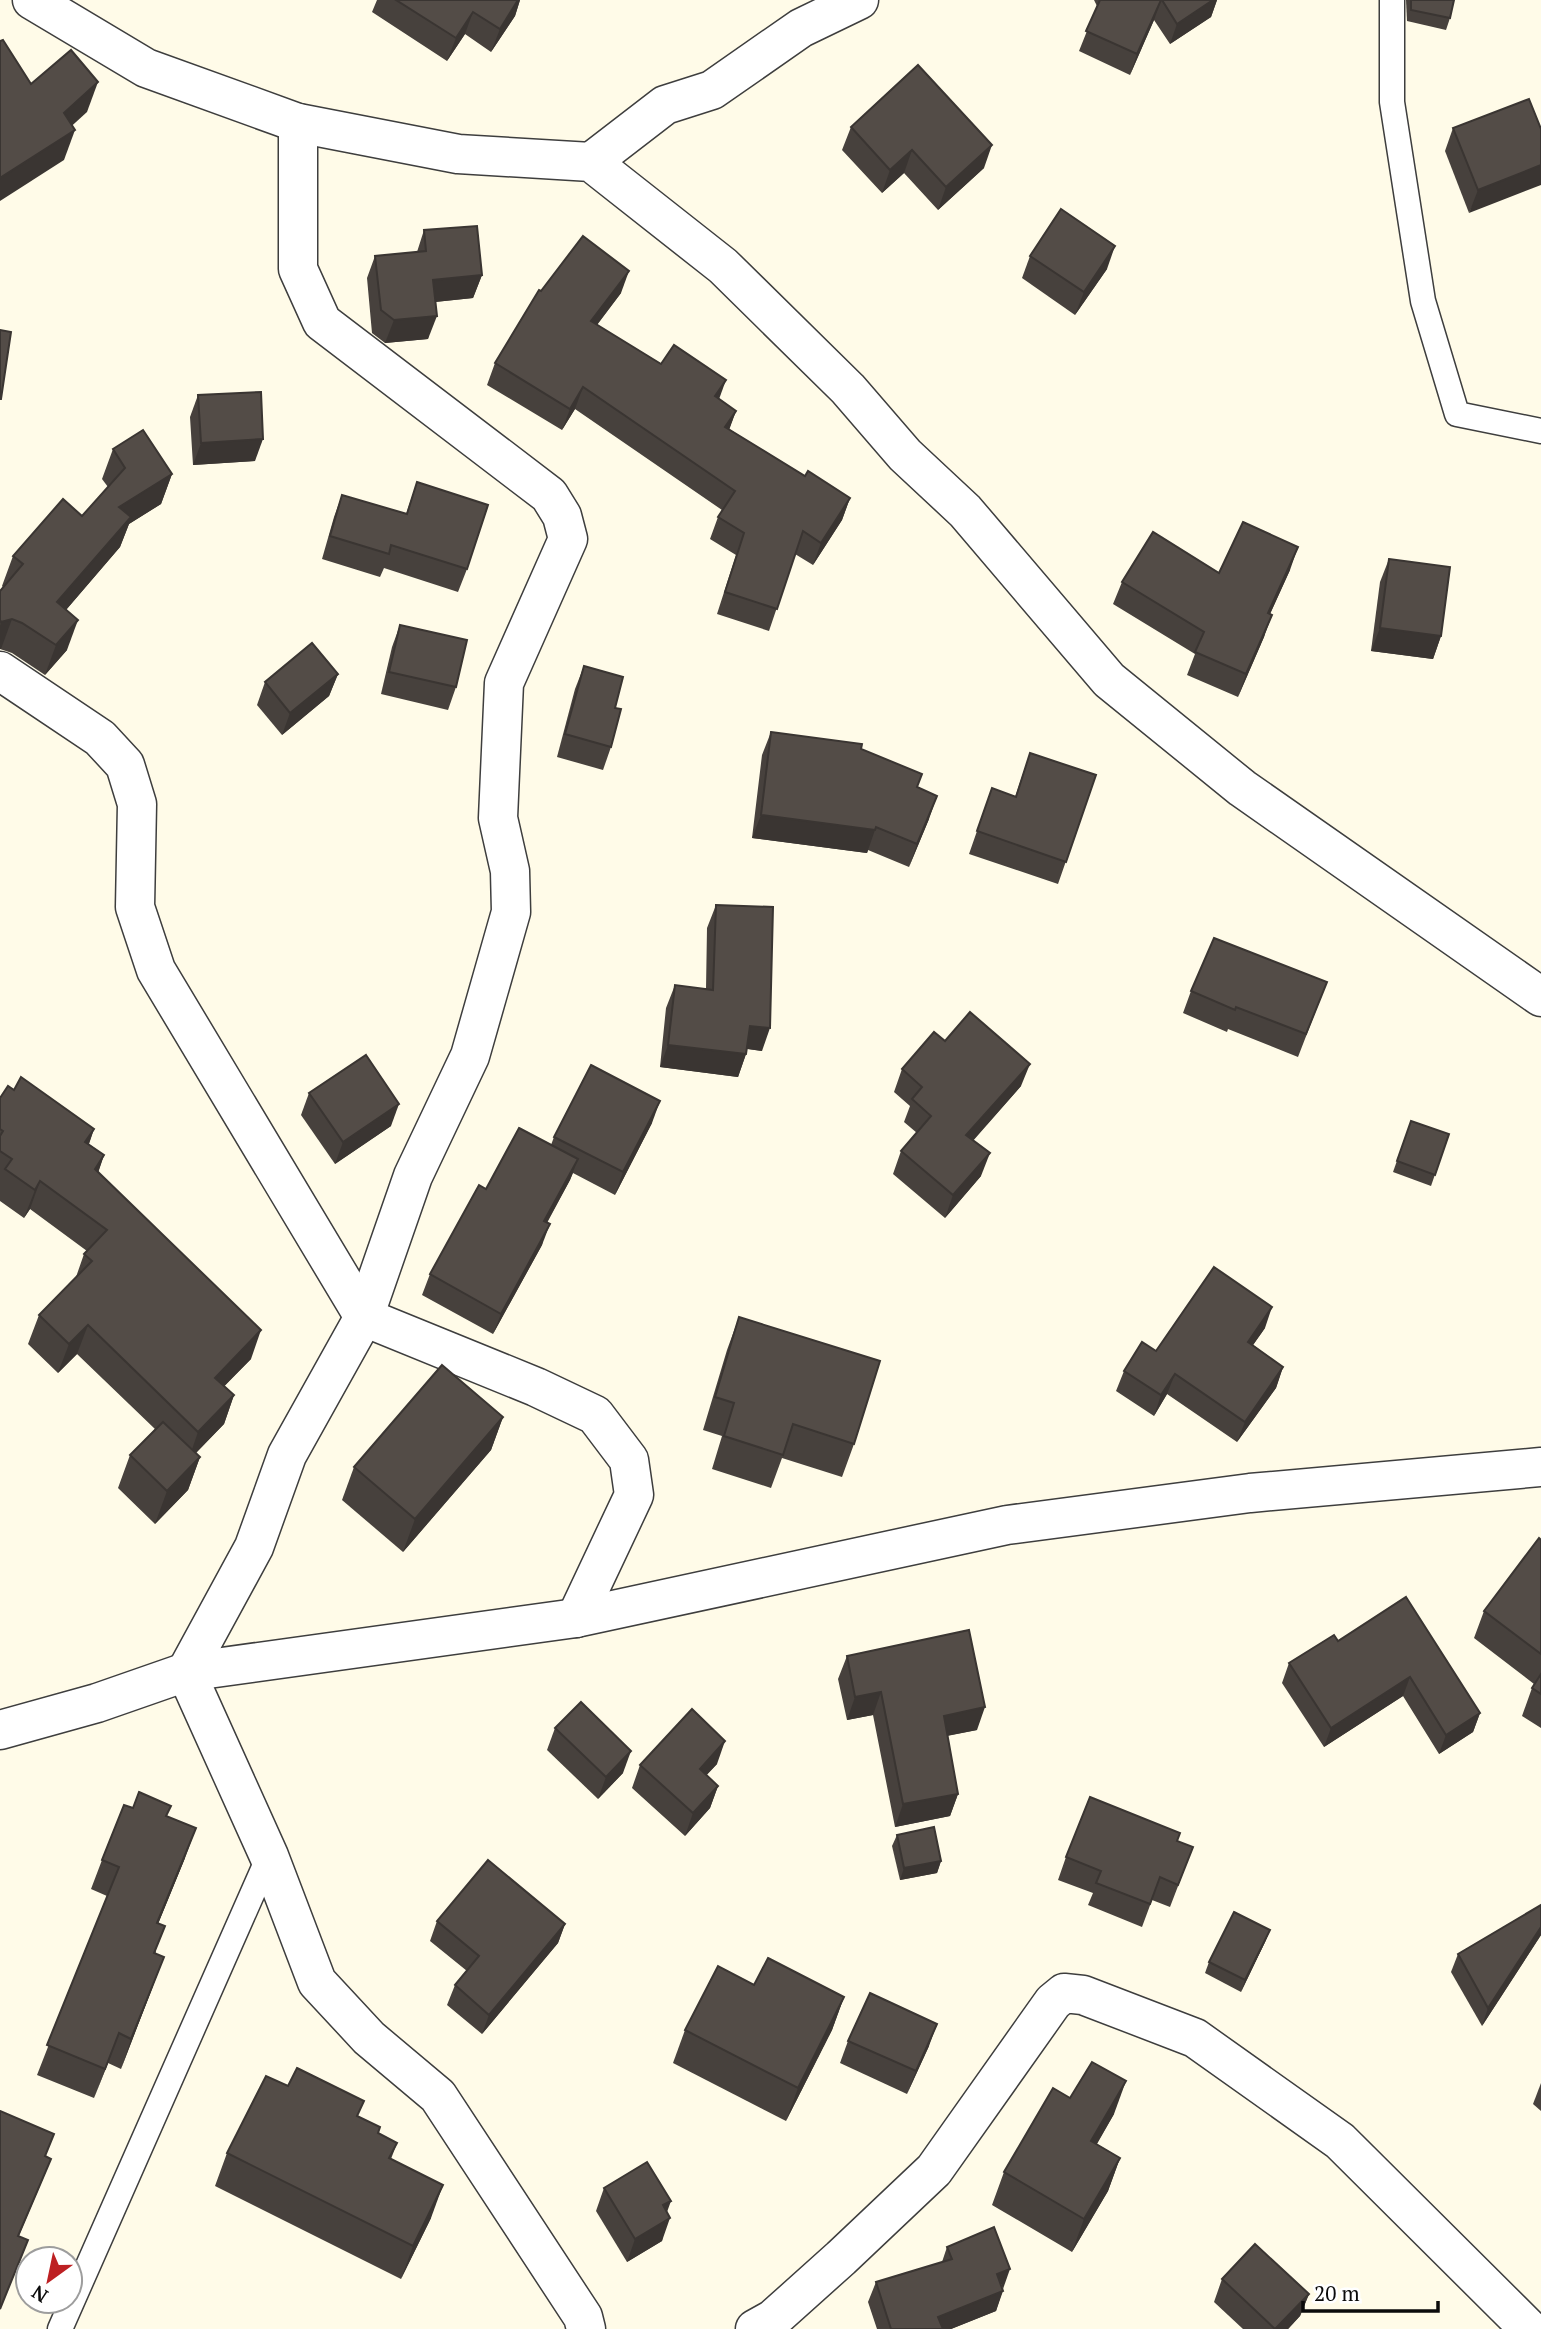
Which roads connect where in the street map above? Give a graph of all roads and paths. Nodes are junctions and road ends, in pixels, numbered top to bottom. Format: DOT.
graph roads {
  1 [pos="32,0"];
  2 [pos="859,0"];
  3 [pos="1392,0"];
  4 [pos="298,123"];
  5 [pos="591,162"];
  6 [pos="1541,431"];
  7 [pos="0,671"];
  8 [pos="1541,997"];
  9 [pos="364,1317"];
  10 [pos="1541,1468"];
  11 [pos="576,1618"];
  12 [pos="186,1672"];
  13 [pos="0,1730"];
  14 [pos="269,1856"];
  15 [pos="60,2329"];
  16 [pos="586,2329"];
  17 [pos="755,2329"];
  18 [pos="1529,2329"];
  1 -- 4 [label="street"];
  2 -- 5 [label="street"];
  3 -- 6 [label="lane"];
  4 -- 5 [label="street"];
  4 -- 9 [label="street"];
  5 -- 8 [label="street"];
  7 -- 9 [label="street"];
  9 -- 11 [label="street"];
  9 -- 12 [label="street"];
  10 -- 11 [label="street"];
  11 -- 12 [label="street"];
  12 -- 13 [label="street"];
  12 -- 14 [label="street"];
  14 -- 15 [label="lane"];
  14 -- 16 [label="street"];
  17 -- 18 [label="street"];
}
